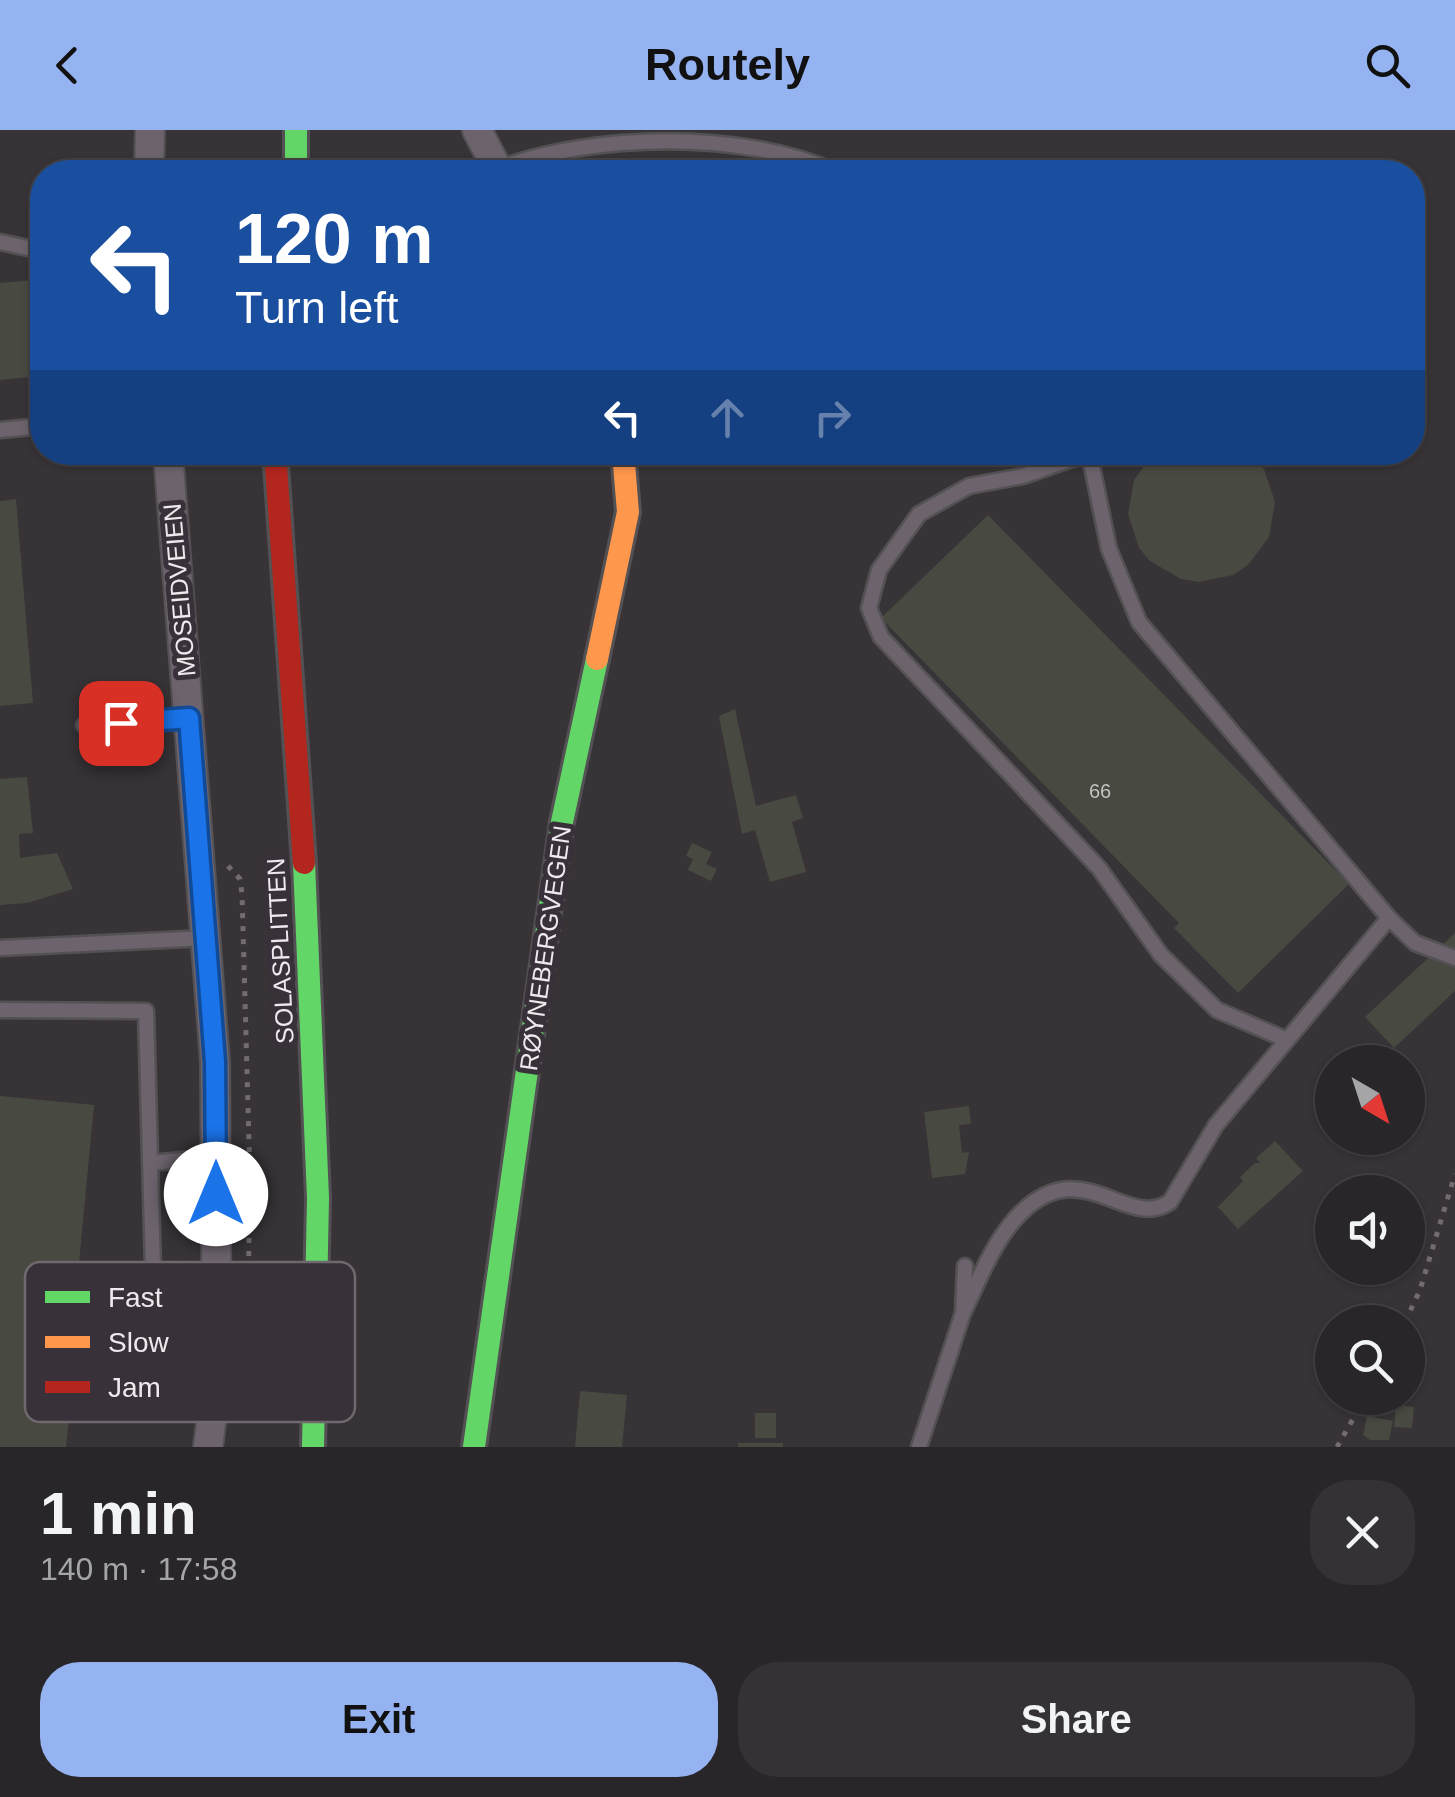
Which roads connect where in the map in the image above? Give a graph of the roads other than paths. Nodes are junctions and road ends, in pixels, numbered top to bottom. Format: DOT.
graph roads {
  1 [pos="150,130"];
  2 [pos="296,130"];
  3 [pos="476,130"];
  4 [pos="149,160"];
  5 [pos="296,160"];
  6 [pos="492,160"];
  7 [pos="524,160"];
  8 [pos="798,160"];
  9 [pos="0,242"];
  10 [pos="30,248"];
  11 [pos="30,427"];
  12 [pos="0,430"];
  13 [pos="169,465"];
  14 [pos="276,465"];
  15 [pos="623,465"];
  16 [pos="1054,465"];
  17 [pos="1092,465"];
  18 [pos="189,718"];
  19 [pos="84,725"];
  20 [pos="1389,918"];
  21 [pos="206,938"];
  22 [pos="0,948"];
  23 [pos="1455,958"];
  24 [pos="0,1010"];
  25 [pos="1285,1039"];
  26 [pos="215,1157"];
  27 [pos="150,1163"];
  28 [pos="153,1262"];
  29 [pos="216,1262"];
  30 [pos="315,1262"];
  31 [pos="965,1266"];
  32 [pos="963,1313"];
  33 [pos="211,1422"];
  34 [pos="313,1422"];
  35 [pos="208,1447"];
  36 [pos="313,1447"];
  37 [pos="474,1447"];
  38 [pos="920,1447"];
  1 -- 4 [label="street"];
  2 -- 5 [label="main road"];
  3 -- 6 [label="street"];
  7 -- 8 [label="lane"];
  9 -- 10 [label="lane"];
  11 -- 12 [label="lane"];
  13 -- 18 [label="street, MOSEIDVEIEN"];
  14 -- 30 [label="main road, SOLASPLITTEN"];
  15 -- 37 [label="main road, RØYNEBERGVEGEN"];
  16 -- 25 [label="lane"];
  17 -- 20 [label="lane"];
  18 -- 19 [label="lane"];
  18 -- 21 [label="street, MOSEIDVEIEN"];
  20 -- 23 [label="lane"];
  20 -- 25 [label="lane"];
  21 -- 22 [label="lane"];
  21 -- 26 [label="street, MOSEIDVEIEN"];
  24 -- 27 [label="lane"];
  25 -- 32 [label="lane"];
  26 -- 27 [label="lane"];
  26 -- 29 [label="street, MOSEIDVEIEN"];
  27 -- 28 [label="lane"];
  31 -- 32 [label="lane"];
  32 -- 38 [label="lane"];
  33 -- 35 [label="street, MOSEIDVEIEN"];
  34 -- 36 [label="main road, SOLASPLITTEN"];
}
